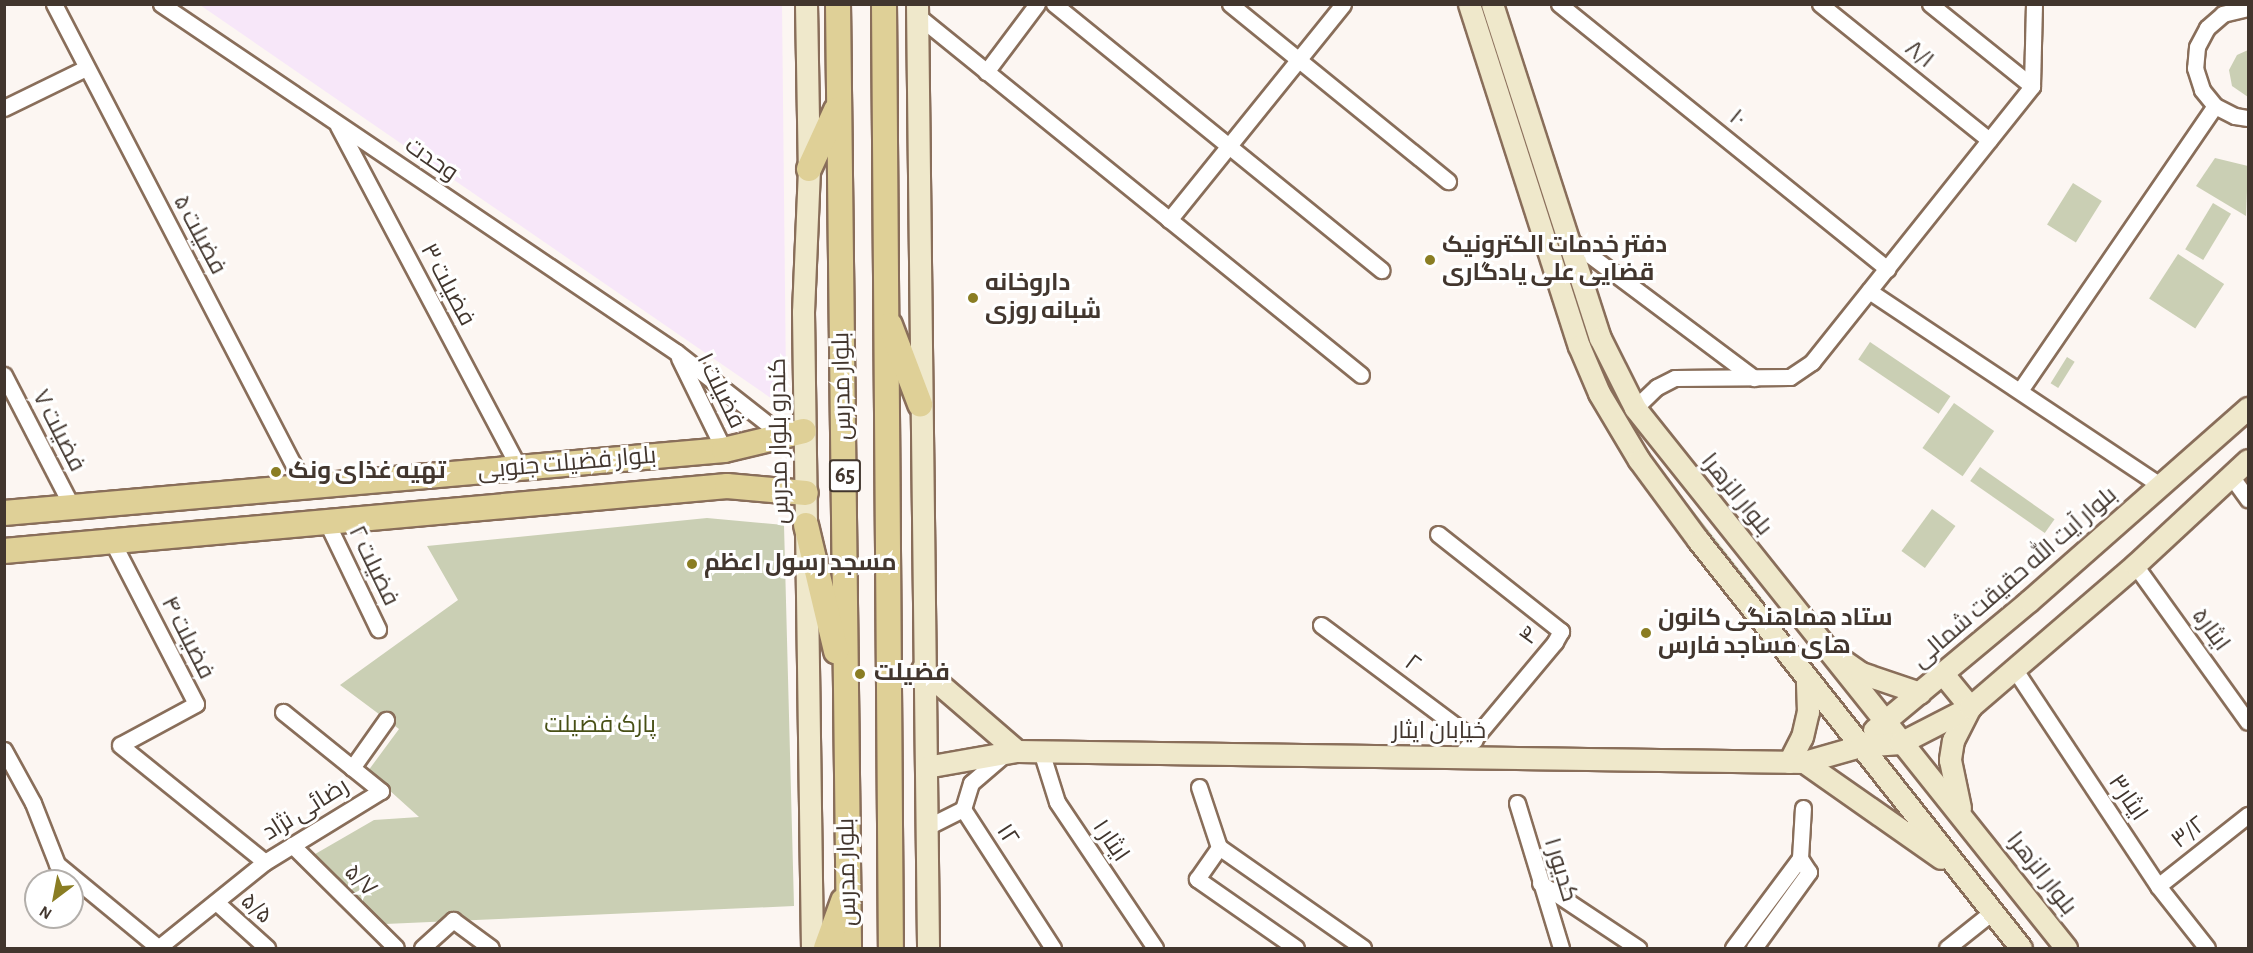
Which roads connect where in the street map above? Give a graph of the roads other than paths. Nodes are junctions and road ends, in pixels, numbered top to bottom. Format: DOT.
graph roads {
  1 [pos="54,4"];
  2 [pos="160,4"];
  3 [pos="806,4"];
  4 [pos="838,4"];
  5 [pos="884,4"];
  6 [pos="1037,4"];
  7 [pos="1054,4"];
  8 [pos="1230,4"];
  9 [pos="1342,4"];
  10 [pos="1468,4"];
  11 [pos="1492,4"];
  12 [pos="1559,4"];
  13 [pos="1820,4"];
  14 [pos="1930,4"];
  15 [pos="2034,4"];
  16 [pos="2248,8"];
  17 [pos="917,10"];
  18 [pos="1298,60"];
  19 [pos="86,68"];
  20 [pos="986,72"];
  21 [pos="2032,86"];
  22 [pos="839,102"];
  23 [pos="2215,106"];
  24 [pos="4,108"];
  25 [pos="2248,118"];
  26 [pos="336,123"];
  27 [pos="1989,140"];
  28 [pos="1228,146"];
  29 [pos="809,169"];
  30 [pos="1448,181"];
  31 [pos="1169,220"];
  32 [pos="1567,238"];
  33 [pos="1887,269"];
  34 [pos="1380,270"];
  35 [pos="1869,291"];
  36 [pos="885,311"];
  37 [pos="676,352"];
  38 [pos="4,375"];
  39 [pos="1362,375"];
  40 [pos="1754,378"];
  41 [pos="2021,390"];
  42 [pos="920,404"];
  43 [pos="1635,408"];
  44 [pos="2248,408"];
  45 [pos="794,434"];
  46 [pos="724,450"];
  47 [pos="2248,460"];
  48 [pos="519,468"];
  49 [pos="437,475"];
  50 [pos="2231,476"];
  51 [pos="727,486"];
  52 [pos="2161,486"];
  53 [pos="305,487"];
  54 [pos="806,493"];
  55 [pos="2248,499"];
  56 [pos="72,507"];
  57 [pos="4,513"];
  58 [pos="439,513"];
  59 [pos="327,523"];
  60 [pos="806,525"];
  61 [pos="1438,534"];
  62 [pos="112,541"];
  63 [pos="4,551"];
  64 [pos="2135,565"];
  65 [pos="1321,625"];
  66 [pos="378,629"];
  67 [pos="1828,651"];
  68 [pos="922,669"];
  69 [pos="2015,670"];
  70 [pos="1943,674"];
  71 [pos="1807,678"];
  72 [pos="846,692"];
  73 [pos="1920,693"];
  74 [pos="1970,706"];
  75 [pos="283,712"];
  76 [pos="386,720"];
  77 [pos="1883,720"];
  78 [pos="2248,722"];
  79 [pos="1475,740"];
  80 [pos="1900,743"];
  81 [pos="1860,746"];
  82 [pos="4,750"];
  83 [pos="1041,751"];
  84 [pos="1012,752"];
  85 [pos="1456,759"];
  86 [pos="1796,762"];
  87 [pos="926,767"];
  88 [pos="352,768"];
  89 [pos="1199,787"];
  90 [pos="1517,803"];
  91 [pos="1803,808"];
  92 [pos="963,810"];
  93 [pos="1962,814"];
  94 [pos="2248,815"];
  95 [pos="927,827"];
  96 [pos="292,845"];
  97 [pos="1219,847"];
  98 [pos="1800,858"];
  99 [pos="265,862"];
  100 [pos="1960,872"];
  101 [pos="849,884"];
  102 [pos="1540,884"];
  103 [pos="2158,886"];
  104 [pos="216,902"];
  105 [pos="1992,912"];
  106 [pos="158,948"];
  107 [pos="267,948"];
  108 [pos="396,948"];
  109 [pos="422,948"];
  110 [pos="491,948"];
  111 [pos="812,948"];
  112 [pos="826,948"];
  113 [pos="849,948"];
  114 [pos="891,948"];
  115 [pos="928,948"];
  116 [pos="1053,948"];
  117 [pos="1155,948"];
  118 [pos="1296,948"];
  119 [pos="1363,948"];
  120 [pos="1561,948"];
  121 [pos="1638,948"];
  122 [pos="1733,948"];
  123 [pos="1754,948"];
  124 [pos="1947,948"];
  125 [pos="2021,948"];
  126 [pos="2066,948"];
  127 [pos="2207,948"];
  1 -- 19 [label="street, فضیلت ۵"];
  2 -- 26 [label="street, وحدت"];
  3 -- 29 [label="main road, کندرو بلوار مدرس"];
  4 -- 22 [label="main road, بلوار مدرس / 65"];
  5 -- 36 [label="main road, بلوار مدرس / 65"];
  6 -- 20 [label="street"];
  7 -- 28 [label="street"];
  8 -- 18 [label="street"];
  9 -- 18 [label="street"];
  10 -- 71 [label="main road"];
  11 -- 32 [label="main road, بلوار الزهرا"];
  12 -- 33 [label="street, ۱۰"];
  13 -- 27 [label="street, ۸/۱"];
  14 -- 21 [label="street"];
  15 -- 21 [label="street"];
  16 -- 23 [label="street"];
  17 -- 20 [label="street"];
  17 -- 42 [label="main road"];
  18 -- 28 [label="street"];
  18 -- 30 [label="street"];
  19 -- 24 [label="street"];
  19 -- 53 [label="street, فضیلت ۵"];
  20 -- 31 [label="street"];
  21 -- 27 [label="street"];
  22 -- 29 [label="main road"];
  22 -- 72 [label="main road, بلوار مدرس / 65"];
  23 -- 25 [label="street"];
  23 -- 41 [label="street"];
  26 -- 37 [label="street, وحدت"];
  26 -- 48 [label="street, فضیلت ۳"];
  27 -- 33 [label="street"];
  28 -- 31 [label="street"];
  28 -- 34 [label="street"];
  29 -- 45 [label="main road, کندرو بلوار مدرس"];
  31 -- 39 [label="street"];
  32 -- 40 [label="street"];
  32 -- 43 [label="main road, بلوار الزهرا"];
  33 -- 35 [label="street"];
  35 -- 40 [label="street"];
  35 -- 41 [label="street"];
  36 -- 42 [label="main road"];
  36 -- 114 [label="main road, بلوار مدرس / 65"];
  37 -- 45 [label="street, وحدت"];
  37 -- 46 [label="street, فضیلت ۱"];
  38 -- 56 [label="street, فضیلت ۷"];
  40 -- 43 [label="street"];
  41 -- 52 [label="street"];
  42 -- 68 [label="main road"];
  43 -- 67 [label="main road, بلوار الزهرا"];
  44 -- 52 [label="main road, بلوار آیت الله حقیقت شمالی"];
  45 -- 46 [label="main road, بلوار فضیلت جنوبی"];
  45 -- 54 [label="main road, کندرو بلوار مدرس"];
  46 -- 48 [label="main road, بلوار فضیلت جنوبی"];
  46 -- 51 [label="main road"];
  47 -- 50 [label="main road"];
  48 -- 49 [label="main road, بلوار فضیلت جنوبی"];
  49 -- 53 [label="main road, بلوار فضیلت جنوبی"];
  49 -- 58 [label="main road"];
  50 -- 55 [label="street"];
  50 -- 64 [label="main road"];
  51 -- 54 [label="main road, بلوار فضیلت جنوبی"];
  51 -- 58 [label="main road, بلوار فضیلت جنوبی"];
  52 -- 70 [label="main road, بلوار آیت الله حقیقت شمالی"];
  53 -- 56 [label="main road, بلوار فضیلت جنوبی"];
  54 -- 60 [label="main road, کندرو بلوار مدرس"];
  56 -- 57 [label="main road, بلوار فضیلت جنوبی"];
  58 -- 59 [label="main road, بلوار فضیلت جنوبی"];
  59 -- 62 [label="main road, بلوار فضیلت جنوبی"];
  59 -- 66 [label="street, فضیلت ۲"];
  60 -- 72 [label="main road"];
  60 -- 111 [label="main road, کندرو بلوار مدرس"];
  61 -- 79 [label="street, ۴"];
  62 -- 63 [label="main road, بلوار فضیلت جنوبی"];
  62 -- 99 [label="street, فضیلت ۴"];
  64 -- 69 [label="main road"];
  64 -- 78 [label="street, ایثار۵"];
  65 -- 79 [label="street, ۲"];
  67 -- 73 [label="main road"];
  67 -- 77 [label="main road, بلوار الزهرا"];
  68 -- 84 [label="main road"];
  68 -- 87 [label="main road"];
  69 -- 74 [label="main road"];
  69 -- 103 [label="street, ایثار۳"];
  70 -- 73 [label="main road, بلوار آیت الله حقیقت شمالی"];
  70 -- 74 [label="main road"];
  71 -- 81 [label="main road"];
  71 -- 86 [label="main road"];
  72 -- 101 [label="main road, بلوار مدرس / 65"];
  73 -- 77 [label="main road, بلوار آیت الله حقیقت شمالی"];
  74 -- 80 [label="main road"];
  74 -- 93 [label="main road"];
  75 -- 88 [label="street, رضائی نژاد"];
  76 -- 88 [label="street"];
  77 -- 80 [label="main road, بلوار الزهرا"];
  77 -- 81 [label="main road, بلوار آیت الله حقیقت شمالی"];
  79 -- 85 [label="street, ۴"];
  80 -- 81 [label="main road"];
  80 -- 93 [label="main road, بلوار الزهرا"];
  81 -- 86 [label="main road, خیابان ایثار"];
  81 -- 100 [label="main road"];
  82 -- 106 [label="street"];
  83 -- 84 [label="main road, خیابان ایثار"];
  83 -- 85 [label="main road, خیابان ایثار"];
  83 -- 117 [label="street, ایثار ۱"];
  84 -- 87 [label="main road"];
  84 -- 92 [label="street"];
  85 -- 86 [label="main road, خیابان ایثار"];
  86 -- 100 [label="main road"];
  87 -- 95 [label="main road"];
  88 -- 96 [label="street, رضائی نژاد"];
  89 -- 97 [label="street"];
  90 -- 102 [label="street, کدیور ۱"];
  91 -- 98 [label="street"];
  92 -- 95 [label="street"];
  92 -- 116 [label="street, ۱۲"];
  93 -- 126 [label="main road, بلوار الزهرا"];
  94 -- 103 [label="street, ۳/۲"];
  95 -- 115 [label="main road"];
  96 -- 99 [label="street, رضائی نژاد"];
  96 -- 108 [label="street, ۵/۷"];
  97 -- 118 [label="street"];
  97 -- 119 [label="street"];
  98 -- 122 [label="street"];
  98 -- 123 [label="street"];
  99 -- 104 [label="street, رضائی نژاد"];
  100 -- 105 [label="main road"];
  101 -- 112 [label="main road"];
  101 -- 113 [label="main road, بلوار مدرس / 65"];
  102 -- 120 [label="street, کدیور ۱"];
  102 -- 121 [label="street"];
  103 -- 127 [label="street, ایثار۳"];
  104 -- 106 [label="street, رضائی نژاد"];
  104 -- 107 [label="street, ۵/۵"];
  105 -- 124 [label="street"];
  105 -- 125 [label="main road"];
  109 -- 110 [label="street"];
}
